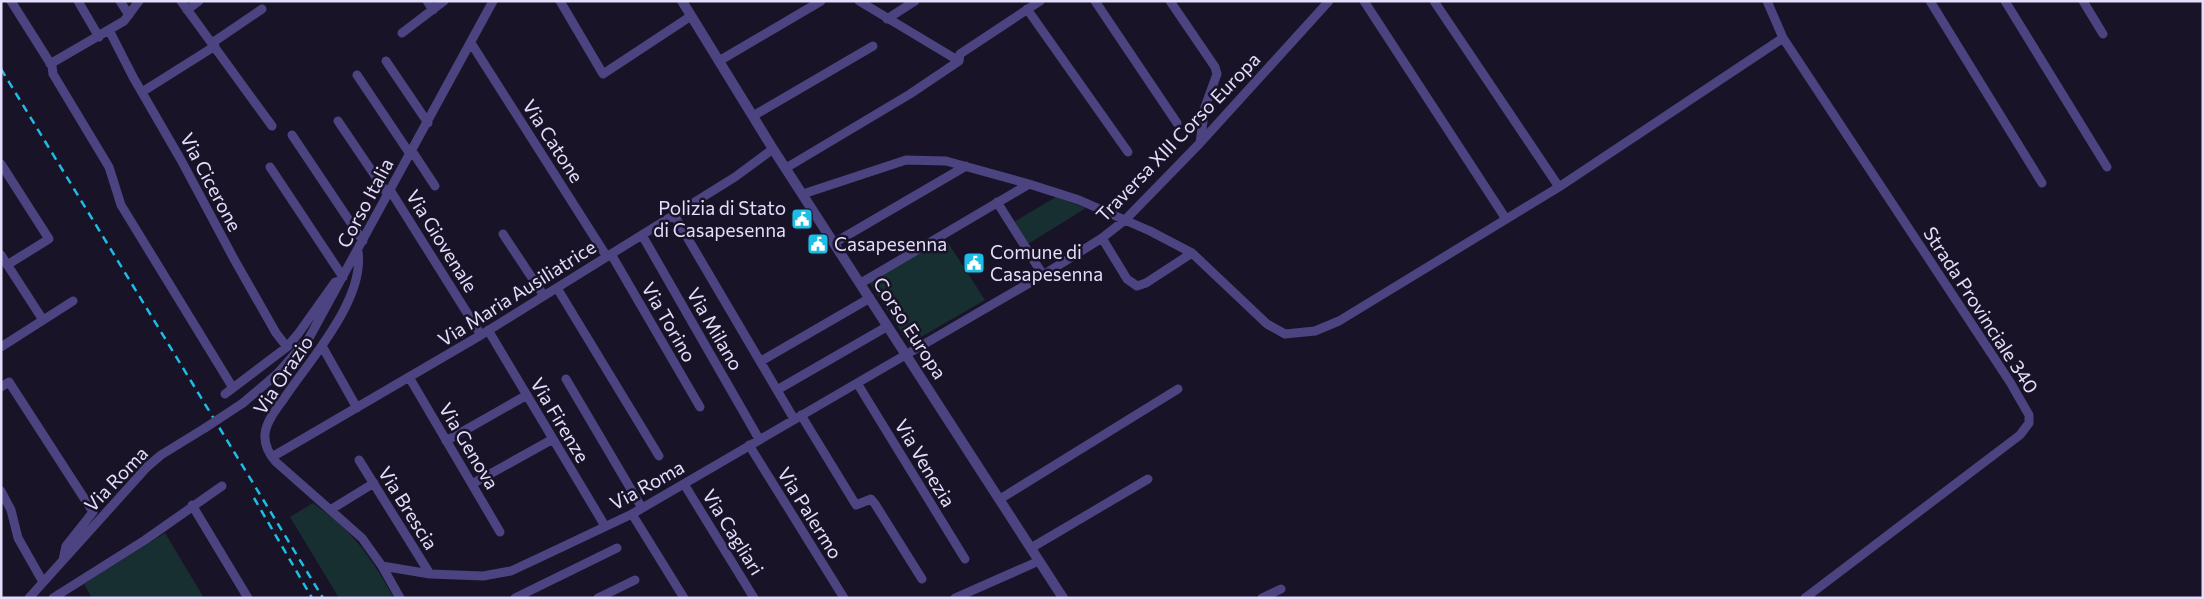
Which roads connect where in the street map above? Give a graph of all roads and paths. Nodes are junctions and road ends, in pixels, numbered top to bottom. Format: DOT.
graph roads {
  1 [pos="11,1"];
  2 [pos="78,1"];
  3 [pos="120,1"];
  4 [pos="139,1"];
  5 [pos="180,1"];
  6 [pos="199,1"];
  7 [pos="427,1"];
  8 [pos="444,1"];
  9 [pos="493,1"];
  10 [pos="560,1"];
  11 [pos="821,1"];
  12 [pos="859,1"];
  13 [pos="915,1"];
  14 [pos="1040,1"];
  15 [pos="1095,1"];
  16 [pos="1170,1"];
  17 [pos="1329,1"];
  18 [pos="1364,1"];
  19 [pos="1434,1"];
  20 [pos="1767,1"];
  21 [pos="1930,1"];
  22 [pos="2005,1"];
  23 [pos="2083,1"];
  24 [pos="684,2"];
  25 [pos="262,9"];
  26 [pos="1027,9"];
  27 [pos="187,10"];
  28 [pos="433,10"];
  29 [pos="130,15"];
  30 [pos="691,16"];
  31 [pos="887,19"];
  32 [pos="110,30"];
  33 [pos="402,33"];
  34 [pos="2104,34"];
  35 [pos="99,37"];
  36 [pos="1783,38"];
  37 [pos="471,43"];
  38 [pos="214,44"];
  39 [pos="873,46"];
  40 [pos="386,61"];
  41 [pos="958,61"];
  42 [pos="719,62"];
  43 [pos="50,64"];
  44 [pos="357,75"];
  45 [pos="142,92"];
  46 [pos="753,116"];
  47 [pos="338,120"];
  48 [pos="428,123"];
  49 [pos="1177,123"];
  50 [pos="272,126"];
  51 [pos="292,136"];
  52 [pos="1200,143"];
  53 [pos="774,149"];
  54 [pos="1128,152"];
  55 [pos="411,153"];
  56 [pos="1,164"];
  57 [pos="966,166"];
  58 [pos="270,167"];
  59 [pos="2106,167"];
  60 [pos="786,168"];
  61 [pos="2042,183"];
  62 [pos="1029,184"];
  63 [pos="435,186"];
  64 [pos="1559,187"];
  65 [pos="389,192"];
  66 [pos="803,194"];
  67 [pos="997,202"];
  68 [pos="674,215"];
  69 [pos="1506,219"];
  70 [pos="1125,220"];
  71 [pos="503,234"];
  72 [pos="642,235"];
  73 [pos="1102,238"];
  74 [pos="363,241"];
  75 [pos="834,243"];
  76 [pos="358,252"];
  77 [pos="1192,253"];
  78 [pos="609,255"];
  79 [pos="1,256"];
  80 [pos="7,265"];
  81 [pos="1043,275"];
  82 [pos="343,278"];
  83 [pos="861,284"];
  84 [pos="557,288"];
  85 [pos="544,296"];
  86 [pos="870,298"];
  87 [pos="73,301"];
  88 [pos="43,320"];
  89 [pos="888,326"];
  90 [pos="485,333"];
  91 [pos="322,346"];
  92 [pos="1,347"];
  93 [pos="287,347"];
  94 [pos="906,355"];
  95 [pos="761,361"];
  96 [pos="408,377"];
  97 [pos="566,379"];
  98 [pos="857,383"];
  99 [pos="5,385"];
  100 [pos="233,388"];
  101 [pos="1178,389"];
  102 [pos="777,390"];
  103 [pos="224,394"];
  104 [pos="527,395"];
  105 [pos="243,403"];
  106 [pos="700,407"];
  107 [pos="357,408"];
  108 [pos="797,417"];
  109 [pos="553,439"];
  110 [pos="759,439"];
  111 [pos="446,441"];
  112 [pos="749,445"];
  113 [pos="659,456"];
  114 [pos="272,457"];
  115 [pos="359,460"];
  116 [pos="1148,479"];
  117 [pos="374,483"];
  118 [pos="472,484"];
  119 [pos="684,484"];
  120 [pos="222,486"];
  121 [pos="1,491"];
  122 [pos="1000,499"];
  123 [pos="192,505"];
  124 [pos="642,508"];
  125 [pos="330,510"];
  126 [pos="632,514"];
  127 [pos="605,526"];
  128 [pos="500,532"];
  129 [pos="617,548"];
  130 [pos="1031,548"];
  131 [pos="965,559"];
  132 [pos="63,560"];
  133 [pos="1039,561"];
  134 [pos="382,566"];
  135 [pos="430,574"];
  136 [pos="922,579"];
  137 [pos="635,580"];
  138 [pos="43,582"];
  139 [pos="1281,589"];
  140 [pos="29,598"];
  141 [pos="53,598"];
  142 [pos="248,598"];
  143 [pos="400,598"];
  144 [pos="515,598"];
  145 [pos="598,598"];
  146 [pos="684,598"];
  147 [pos="754,598"];
  148 [pos="844,598"];
  149 [pos="955,598"];
  150 [pos="1063,598"];
  151 [pos="1262,598"];
  152 [pos="1805,598"];
  1 -- 43 [label="street"];
  2 -- 35 [label="street"];
  3 -- 29 [label="street"];
  4 -- 29 [label="street"];
  5 -- 27 [label="street"];
  6 -- 27 [label="street"];
  7 -- 28 [label="street"];
  8 -- 28 [label="street"];
  9 -- 37 [label="street, Corso Italia"];
  10 -- 30 [label="street"];
  11 -- 42 [label="street"];
  12 -- 31 [label="street"];
  13 -- 31 [label="street"];
  14 -- 26 [label="street"];
  15 -- 49 [label="street"];
  16 -- 52 [label="street"];
  17 -- 52 [label="street, Traversa XIII Corso Europa"];
  18 -- 69 [label="street"];
  19 -- 64 [label="street"];
  20 -- 36 [label="street, Strada Provinciale 340"];
  21 -- 61 [label="street"];
  22 -- 59 [label="street"];
  23 -- 34 [label="street"];
  24 -- 30 [label="street, Corso Europa"];
  25 -- 38 [label="street"];
  26 -- 41 [label="street"];
  26 -- 54 [label="street"];
  27 -- 38 [label="street"];
  28 -- 33 [label="street"];
  29 -- 32 [label="street"];
  30 -- 42 [label="street, Corso Europa"];
  31 -- 41 [label="street"];
  32 -- 35 [label="street"];
  32 -- 45 [label="street, Via Cicerone"];
  35 -- 43 [label="street"];
  36 -- 64 [label="street"];
  36 -- 152 [label="street, Strada Provinciale 340"];
  37 -- 48 [label="street, Corso Italia"];
  37 -- 78 [label="street, Via Catone"];
  38 -- 45 [label="street"];
  38 -- 50 [label="street"];
  39 -- 46 [label="street"];
  40 -- 48 [label="street"];
  41 -- 60 [label="street"];
  42 -- 46 [label="street, Corso Europa"];
  43 -- 100 [label="street"];
  44 -- 55 [label="street"];
  45 -- 93 [label="street, Via Cicerone"];
  46 -- 53 [label="street, Corso Europa"];
  47 -- 65 [label="street, Via Giovenale"];
  48 -- 55 [label="street, Corso Italia"];
  51 -- 74 [label="street"];
  52 -- 70 [label="street, Traversa XIII Corso Europa"];
  53 -- 60 [label="street, Corso Europa"];
  53 -- 68 [label="street, Via Maria Ausiliatrice"];
  55 -- 63 [label="street"];
  55 -- 65 [label="street, Corso Italia"];
  56 -- 80 [label="street"];
  57 -- 62 [label="street"];
  57 -- 66 [label="street"];
  57 -- 75 [label="street"];
  58 -- 82 [label="street"];
  60 -- 66 [label="street, Corso Europa"];
  62 -- 67 [label="street"];
  62 -- 70 [label="street"];
  64 -- 69 [label="street"];
  65 -- 74 [label="street, Corso Italia"];
  65 -- 90 [label="street, Via Giovenale"];
  66 -- 75 [label="street, Corso Europa"];
  67 -- 81 [label="street"];
  67 -- 83 [label="street"];
  68 -- 72 [label="street, Via Maria Ausiliatrice"];
  68 -- 95 [label="street"];
  69 -- 77 [label="street"];
  70 -- 73 [label="street, Traversa XIII Corso Europa"];
  70 -- 77 [label="street"];
  71 -- 85 [label="street"];
  72 -- 78 [label="street, Via Maria Ausiliatrice"];
  72 -- 110 [label="street, Via Milano"];
  73 -- 77 [label="street"];
  73 -- 81 [label="street, Traversa XIII Corso Europa"];
  74 -- 76 [label="street, Corso Italia"];
  75 -- 83 [label="street, Corso Europa"];
  76 -- 82 [label="street, Corso Italia"];
  76 -- 91 [label="street, Via Orazio"];
  78 -- 84 [label="street, Via Maria Ausiliatrice"];
  78 -- 106 [label="street, Via Torino"];
  79 -- 80 [label="street"];
  80 -- 88 [label="street"];
  81 -- 94 [label="street, Traversa XIII Corso Europa"];
  82 -- 93 [label="street"];
  82 -- 105 [label="street, Corso Italia"];
  83 -- 86 [label="street, Corso Europa"];
  84 -- 85 [label="street, Via Maria Ausiliatrice"];
  84 -- 113 [label="street"];
  85 -- 90 [label="street, Via Maria Ausiliatrice"];
  86 -- 89 [label="street, Corso Europa"];
  86 -- 95 [label="street"];
  87 -- 88 [label="street"];
  88 -- 92 [label="street"];
  89 -- 94 [label="street, Corso Europa"];
  89 -- 102 [label="street"];
  90 -- 96 [label="street, Via Maria Ausiliatrice"];
  90 -- 104 [label="street, Via Firenze"];
  91 -- 107 [label="street"];
  91 -- 114 [label="street, Via Orazio"];
  93 -- 100 [label="street"];
  94 -- 98 [label="street, Via Roma"];
  94 -- 122 [label="street, Corso Europa"];
  95 -- 102 [label="street"];
  96 -- 107 [label="street, Via Maria Ausiliatrice"];
  96 -- 111 [label="street, Via Genova"];
  97 -- 124 [label="street"];
  98 -- 108 [label="street, Via Roma"];
  98 -- 131 [label="street, Via Venezia"];
  99 -- 132 [label="street"];
  100 -- 103 [label="street"];
  101 -- 122 [label="street"];
  102 -- 108 [label="street"];
  104 -- 109 [label="street, Via Firenze"];
  104 -- 111 [label="street"];
  105 -- 132 [label="street, Via Roma, bridge"];
  107 -- 114 [label="street, Via Maria Ausiliatrice"];
  108 -- 110 [label="street, Via Roma"];
  108 -- 136 [label="street"];
  109 -- 118 [label="street"];
  109 -- 127 [label="street, Via Firenze"];
  110 -- 112 [label="street, Via Roma"];
  111 -- 118 [label="street, Via Genova"];
  112 -- 119 [label="street, Via Roma"];
  112 -- 148 [label="street, Via Palermo"];
  114 -- 125 [label="street"];
  115 -- 117 [label="street, Via Brescia"];
  116 -- 130 [label="street"];
  117 -- 125 [label="street"];
  117 -- 135 [label="street, Via Brescia"];
  118 -- 128 [label="street, Via Genova"];
  119 -- 124 [label="street, Via Roma"];
  119 -- 147 [label="street, Via Cagliari"];
  120 -- 123 [label="street"];
  121 -- 138 [label="street"];
  122 -- 130 [label="street, Corso Europa"];
  123 -- 141 [label="street"];
  123 -- 142 [label="street"];
  124 -- 126 [label="street, Via Roma"];
  125 -- 134 [label="street"];
  126 -- 127 [label="street, Via Roma"];
  126 -- 146 [label="street"];
  127 -- 135 [label="street, Via Roma"];
  129 -- 144 [label="street"];
  130 -- 133 [label="street, Corso Europa"];
  132 -- 138 [label="street, Via Roma"];
  133 -- 149 [label="street"];
  133 -- 150 [label="street, Corso Europa"];
  134 -- 135 [label="street, Via Roma"];
  134 -- 143 [label="street"];
  137 -- 145 [label="street"];
  138 -- 140 [label="street, Via Roma"];
  139 -- 151 [label="street"];
}
